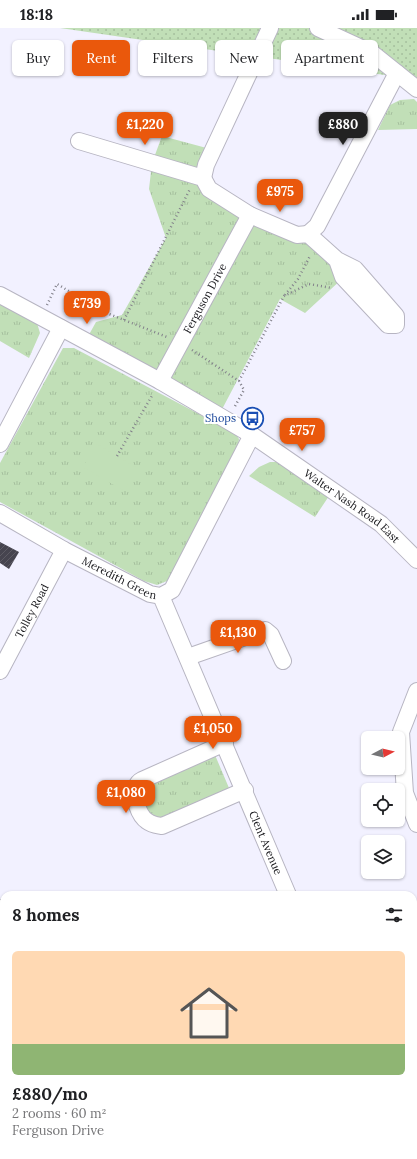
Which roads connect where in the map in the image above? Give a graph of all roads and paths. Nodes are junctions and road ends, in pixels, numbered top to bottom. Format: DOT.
graph roads {
  1 [pos="270,28"];
  2 [pos="318,28"];
  3 [pos="397,73"];
  4 [pos="417,89"];
  5 [pos="79,141"];
  6 [pos="200,177"];
  7 [pos="250,215"];
  8 [pos="308,234"];
  9 [pos="316,252"];
  10 [pos="337,260"];
  11 [pos="351,286"];
  12 [pos="0,294"];
  13 [pos="284,296"];
  14 [pos="41,318"];
  15 [pos="124,320"];
  16 [pos="61,328"];
  17 [pos="181,342"];
  18 [pos="160,381"];
  19 [pos="239,381"];
  20 [pos="232,410"];
  21 [pos="252,435"];
  22 [pos="0,444"];
  23 [pos="117,456"];
  24 [pos="0,513"];
  25 [pos="64,550"];
  26 [pos="417,560"];
  27 [pos="161,596"];
  28 [pos="188,657"];
  29 [pos="283,661"];
  30 [pos="0,671"];
  31 [pos="417,691"];
  32 [pos="225,743"];
  33 [pos="245,790"];
  34 [pos="417,824"];
  35 [pos="286,891"];
  1 -- 6 [label="street"];
  2 -- 3 [label="street"];
  3 -- 4 [label="street"];
  3 -- 8 [label="street"];
  5 -- 6 [label="street"];
  6 -- 7 [label="street"];
  6 -- 15 [label="path"];
  7 -- 8 [label="street"];
  7 -- 17 [label="street, Ferguson Drive"];
  8 -- 10 [label="street"];
  9 -- 13 [label="path"];
  10 -- 11 [label="street"];
  10 -- 11 [label="street"];
  11 -- 13 [label="path"];
  12 -- 14 [label="street, Walter Nash Road East"];
  13 -- 19 [label="path"];
  14 -- 15 [label="path"];
  14 -- 16 [label="street, Walter Nash Road East"];
  15 -- 17 [label="path"];
  16 -- 18 [label="street, Walter Nash Road East"];
  16 -- 22 [label="street"];
  17 -- 18 [label="street, Ferguson Drive"];
  17 -- 19 [label="path"];
  18 -- 21 [label="street, Walter Nash Road East"];
  18 -- 23 [label="path"];
  19 -- 20 [label="path"];
  21 -- 26 [label="street, Walter Nash Road East"];
  21 -- 27 [label="street, Meredith Green"];
  24 -- 25 [label="street, Meredith Green"];
  25 -- 27 [label="street, Meredith Green"];
  25 -- 30 [label="street, Tolley Road"];
  27 -- 28 [label="street, Clent Avenue"];
  28 -- 29 [label="street"];
  28 -- 32 [label="street, Clent Avenue"];
  31 -- 34 [label="street"];
  32 -- 33 [label="street, Clent Avenue"];
  32 -- 33 [label="street"];
  33 -- 35 [label="street, Clent Avenue"];
}
